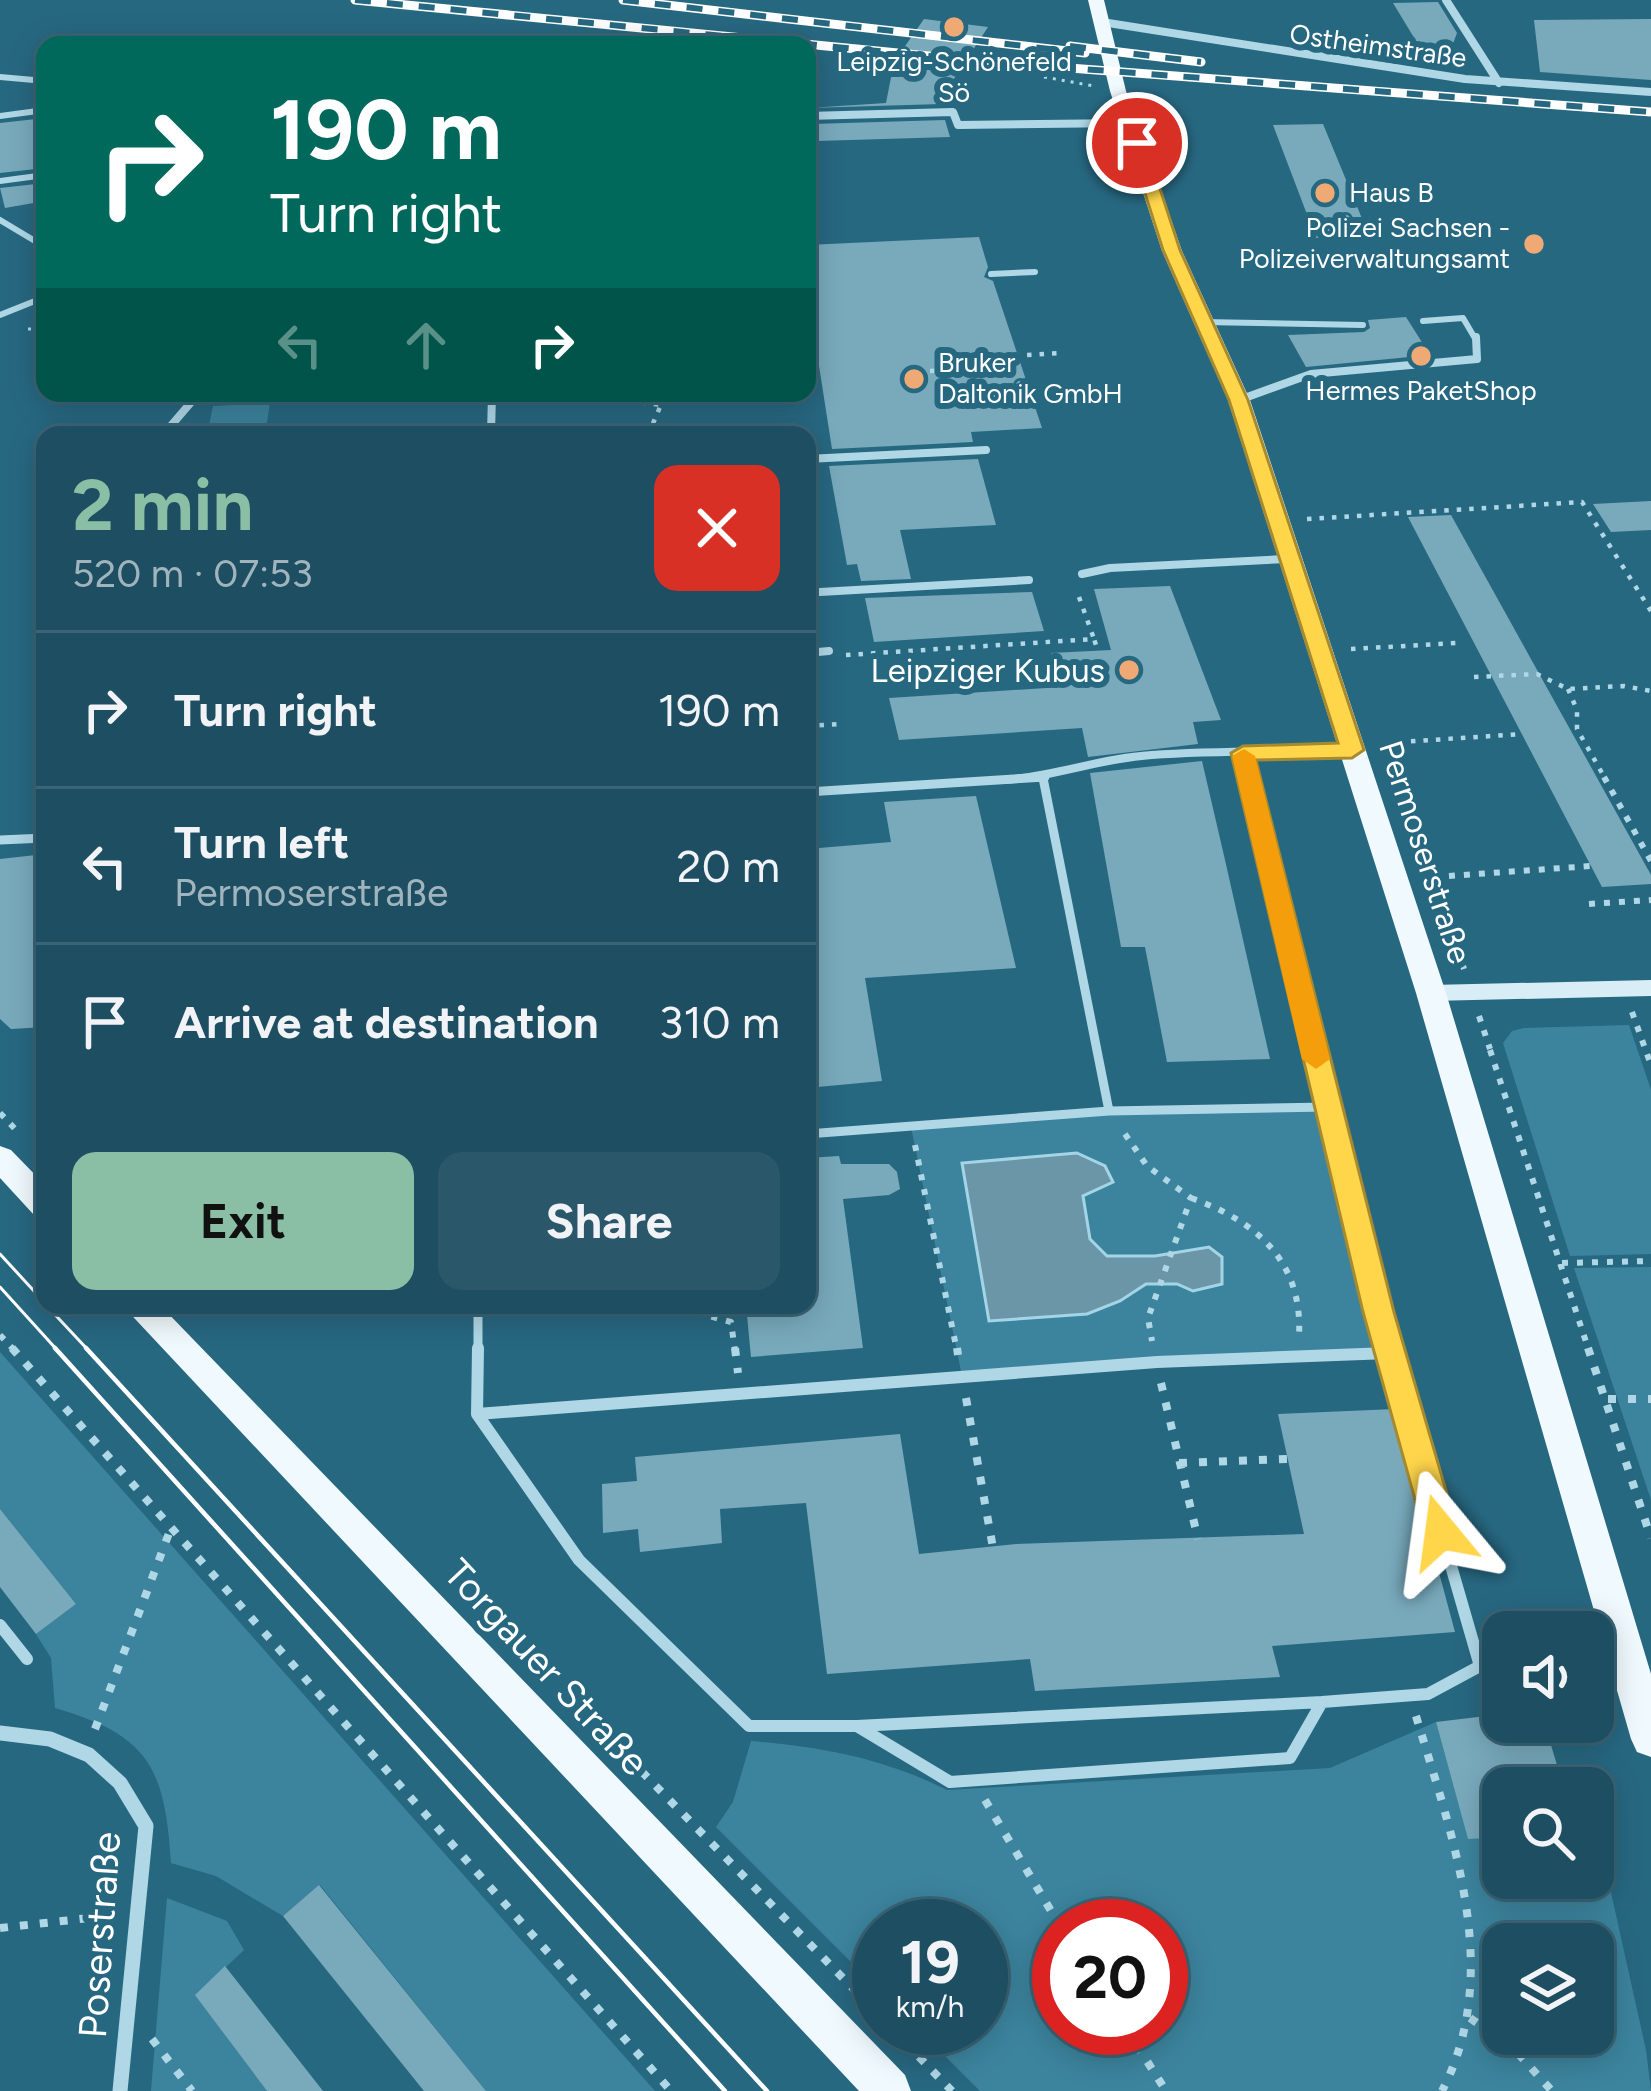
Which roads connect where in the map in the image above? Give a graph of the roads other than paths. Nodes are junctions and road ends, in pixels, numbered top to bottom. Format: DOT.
graph roads {
  1 [pos="1096,0"];
  2 [pos="1446,0"];
  3 [pos="1102,22"];
  4 [pos="0,76"];
  5 [pos="36,80"];
  6 [pos="1499,83"];
  7 [pos="1651,92"];
  8 [pos="36,111"];
  9 [pos="0,116"];
  10 [pos="816,116"];
  11 [pos="1130,123"];
  12 [pos="36,176"];
  13 [pos="0,182"];
  14 [pos="0,220"];
  15 [pos="36,242"];
  16 [pos="1035,272"];
  17 [pos="991,274"];
  18 [pos="36,301"];
  19 [pos="0,315"];
  20 [pos="1423,321"];
  21 [pos="1203,322"];
  22 [pos="1363,325"];
  23 [pos="1238,400"];
  24 [pos="191,402"];
  25 [pos="171,426"];
  26 [pos="986,450"];
  27 [pos="816,459"];
  28 [pos="1290,559"];
  29 [pos="1082,574"];
  30 [pos="1029,580"];
  31 [pos="820,592"];
  32 [pos="816,653"];
  33 [pos="830,654"];
  34 [pos="1352,750"];
  35 [pos="1243,753"];
  36 [pos="1043,778"];
  37 [pos="816,791"];
  38 [pos="36,838"];
  39 [pos="0,840"];
  40 [pos="1651,988"];
  41 [pos="1431,993"];
  42 [pos="1328,1108"];
  43 [pos="1109,1111"];
  44 [pos="816,1133"];
  45 [pos="0,1158"];
  46 [pos="36,1196"];
  47 [pos="148,1314"];
  48 [pos="478,1314"];
  49 [pos="1389,1353"];
  50 [pos="477,1414"];
  51 [pos="0,1625"];
  52 [pos="26,1659"];
  53 [pos="1322,1702"];
  54 [pos="857,1726"];
  55 [pos="0,1733"];
  56 [pos="1651,1739"];
  57 [pos="119,2091"];
  58 [pos="889,2091"];
  1 -- 3 [label="main road, Permoserstraße"];
  2 -- 6 [label="street"];
  3 -- 6 [label="street, Ostheimstraße"];
  3 -- 11 [label="main road, Permoserstraße"];
  4 -- 5 [label="lane"];
  6 -- 7 [label="street, Ostheimstraße"];
  8 -- 9 [label="lane"];
  10 -- 11 [label="street"];
  11 -- 21 [label="main road, Permoserstraße"];
  12 -- 13 [label="lane"];
  14 -- 15 [label="lane"];
  16 -- 17 [label="lane"];
  18 -- 19 [label="lane"];
  20 -- 23 [label="lane"];
  21 -- 22 [label="lane"];
  21 -- 23 [label="main road, Permoserstraße"];
  23 -- 28 [label="main road, Permoserstraße"];
  24 -- 25 [label="lane"];
  26 -- 27 [label="lane"];
  28 -- 29 [label="lane"];
  28 -- 34 [label="main road, Permoserstraße"];
  30 -- 31 [label="lane"];
  32 -- 33 [label="lane"];
  34 -- 35 [label="lane"];
  34 -- 41 [label="main road, Permoserstraße"];
  35 -- 36 [label="lane"];
  35 -- 42 [label="lane"];
  36 -- 37 [label="lane"];
  36 -- 43 [label="lane"];
  38 -- 39 [label="lane"];
  40 -- 41 [label="street"];
  41 -- 56 [label="main road, Permoserstraße"];
  42 -- 43 [label="lane"];
  42 -- 49 [label="lane"];
  43 -- 44 [label="lane"];
  45 -- 46 [label="main road"];
  47 -- 58 [label="main road, Torgauer Straße"];
  48 -- 50 [label="lane"];
  49 -- 50 [label="lane"];
  49 -- 53 [label="lane"];
  50 -- 54 [label="lane"];
  51 -- 52 [label="lane"];
  53 -- 54 [label="lane"];
  53 -- 54 [label="lane"];
  55 -- 57 [label="street, Poserstraße"];
}
